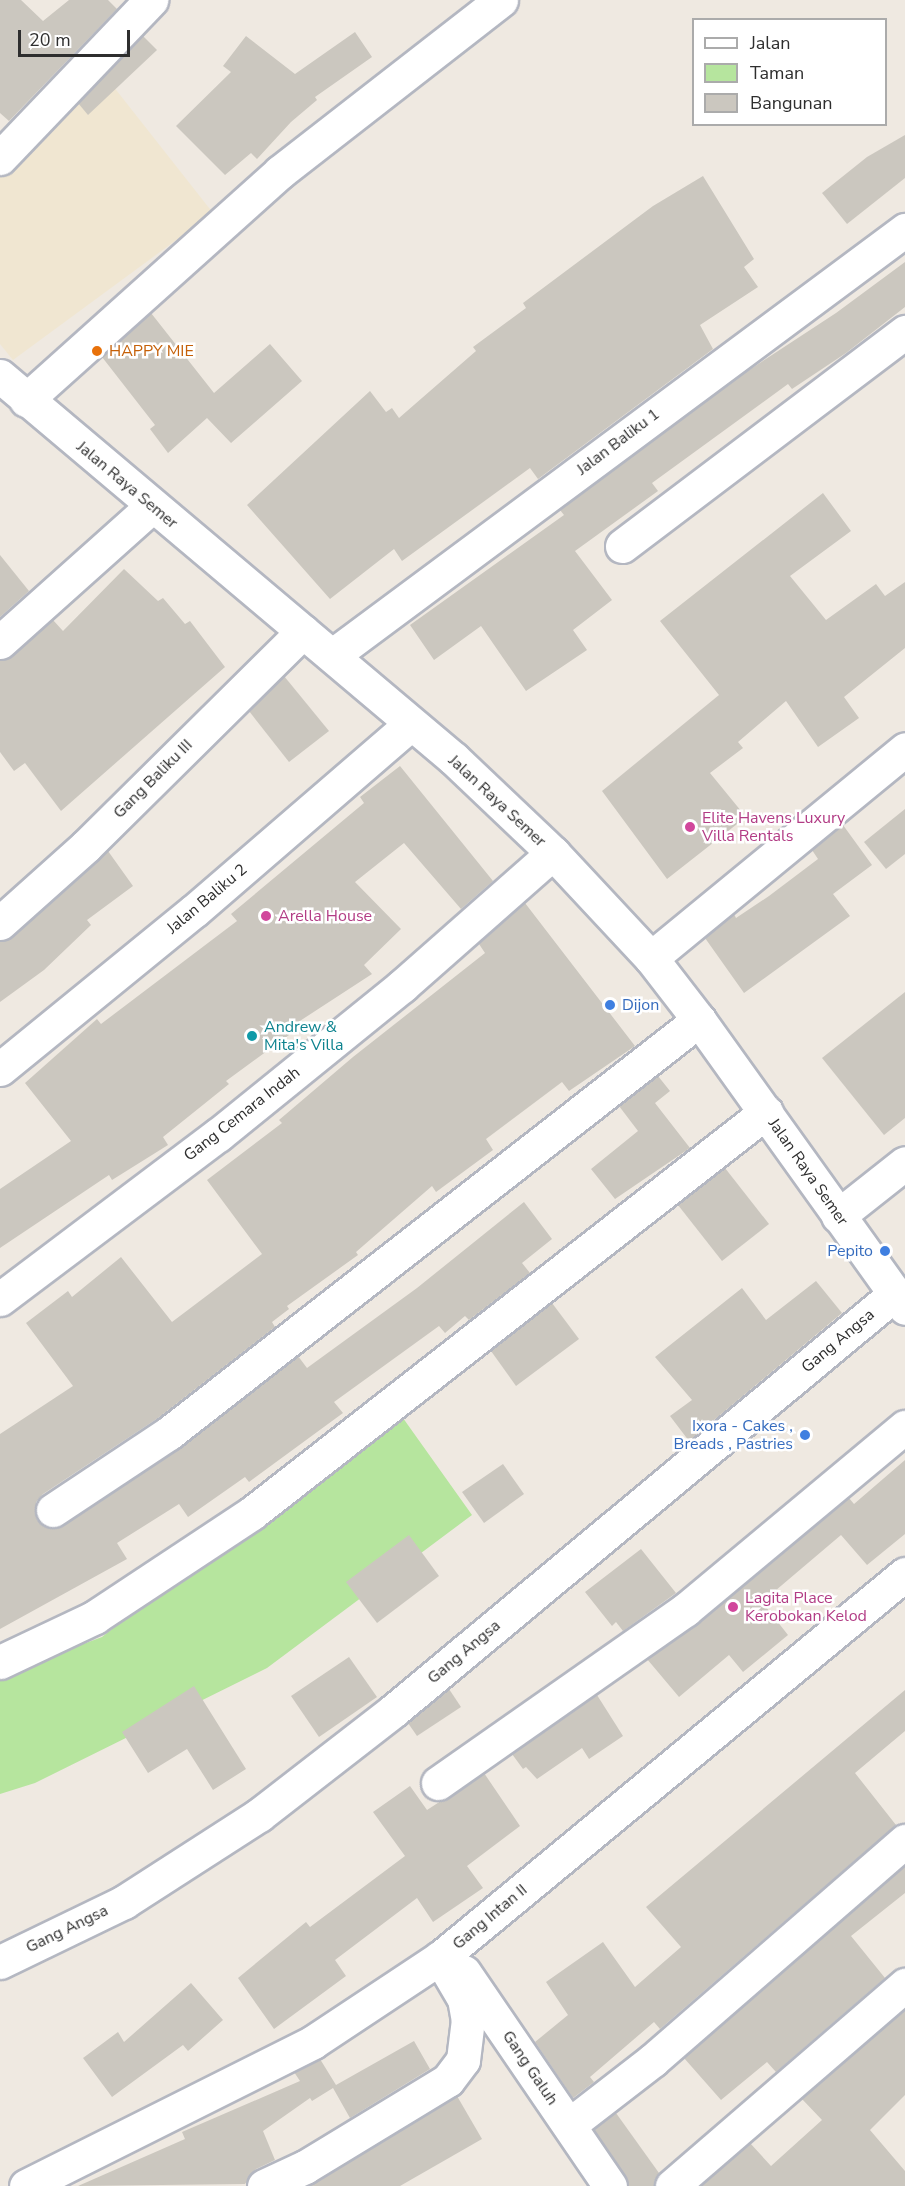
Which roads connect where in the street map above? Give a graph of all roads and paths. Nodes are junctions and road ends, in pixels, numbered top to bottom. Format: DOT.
graph roads {
  1 [pos="151,0"];
  2 [pos="501,0"];
  3 [pos="0,158"];
  4 [pos="905,230"];
  5 [pos="905,332"];
  6 [pos="0,376"];
  7 [pos="26,400"];
  8 [pos="152,506"];
  9 [pos="622,546"];
  10 [pos="303,631"];
  11 [pos="0,642"];
  12 [pos="333,655"];
  13 [pos="411,724"];
  14 [pos="905,749"];
  15 [pos="553,854"];
  16 [pos="0,923"];
  17 [pos="651,958"];
  18 [pos="699,1020"];
  19 [pos="0,1069"];
  20 [pos="766,1112"];
  21 [pos="905,1163"];
  22 [pos="838,1216"];
  23 [pos="0,1299"];
  24 [pos="900,1301"];
  25 [pos="905,1427"];
  26 [pos="53,1510"];
  27 [pos="905,1574"];
  28 [pos="0,1662"];
  29 [pos="438,1783"];
  30 [pos="905,1841"];
  31 [pos="445,1954"];
  32 [pos="0,1962"];
  33 [pos="905,1985"];
  34 [pos="569,2125"];
  35 [pos="26,2186"];
  36 [pos="264,2186"];
  37 [pos="610,2186"];
  38 [pos="672,2186"];
  1 -- 3 [label="street"];
  2 -- 7 [label="street"];
  4 -- 12 [label="street, Jalan Baliku 1"];
  5 -- 9 [label="street"];
  6 -- 7 [label="street, Jalan Raya Semer"];
  7 -- 8 [label="street, Jalan Raya Semer"];
  8 -- 10 [label="street, Jalan Raya Semer"];
  8 -- 11 [label="street"];
  10 -- 12 [label="street, Jalan Raya Semer"];
  10 -- 16 [label="street, Gang Baliku III"];
  12 -- 13 [label="street, Jalan Raya Semer"];
  13 -- 15 [label="street, Jalan Raya Semer"];
  13 -- 19 [label="street, Jalan Baliku 2"];
  14 -- 17 [label="street"];
  15 -- 17 [label="street, Jalan Raya Semer"];
  15 -- 23 [label="street, Gang Cemara Indah"];
  17 -- 18 [label="street, Jalan Raya Semer"];
  18 -- 20 [label="street, Jalan Raya Semer"];
  18 -- 26 [label="street"];
  20 -- 22 [label="street, Jalan Raya Semer"];
  20 -- 28 [label="street"];
  21 -- 22 [label="street"];
  22 -- 24 [label="street, Jalan Raya Semer"];
  24 -- 32 [label="street, Gang Angsa"];
  25 -- 29 [label="street"];
  27 -- 31 [label="street, Gang Intan II"];
  30 -- 34 [label="street"];
  31 -- 34 [label="street, Gang Galuh"];
  31 -- 35 [label="street, Gang Intan II"];
  31 -- 36 [label="street"];
  33 -- 38 [label="street"];
  34 -- 37 [label="street, Gang Galuh"];
}
